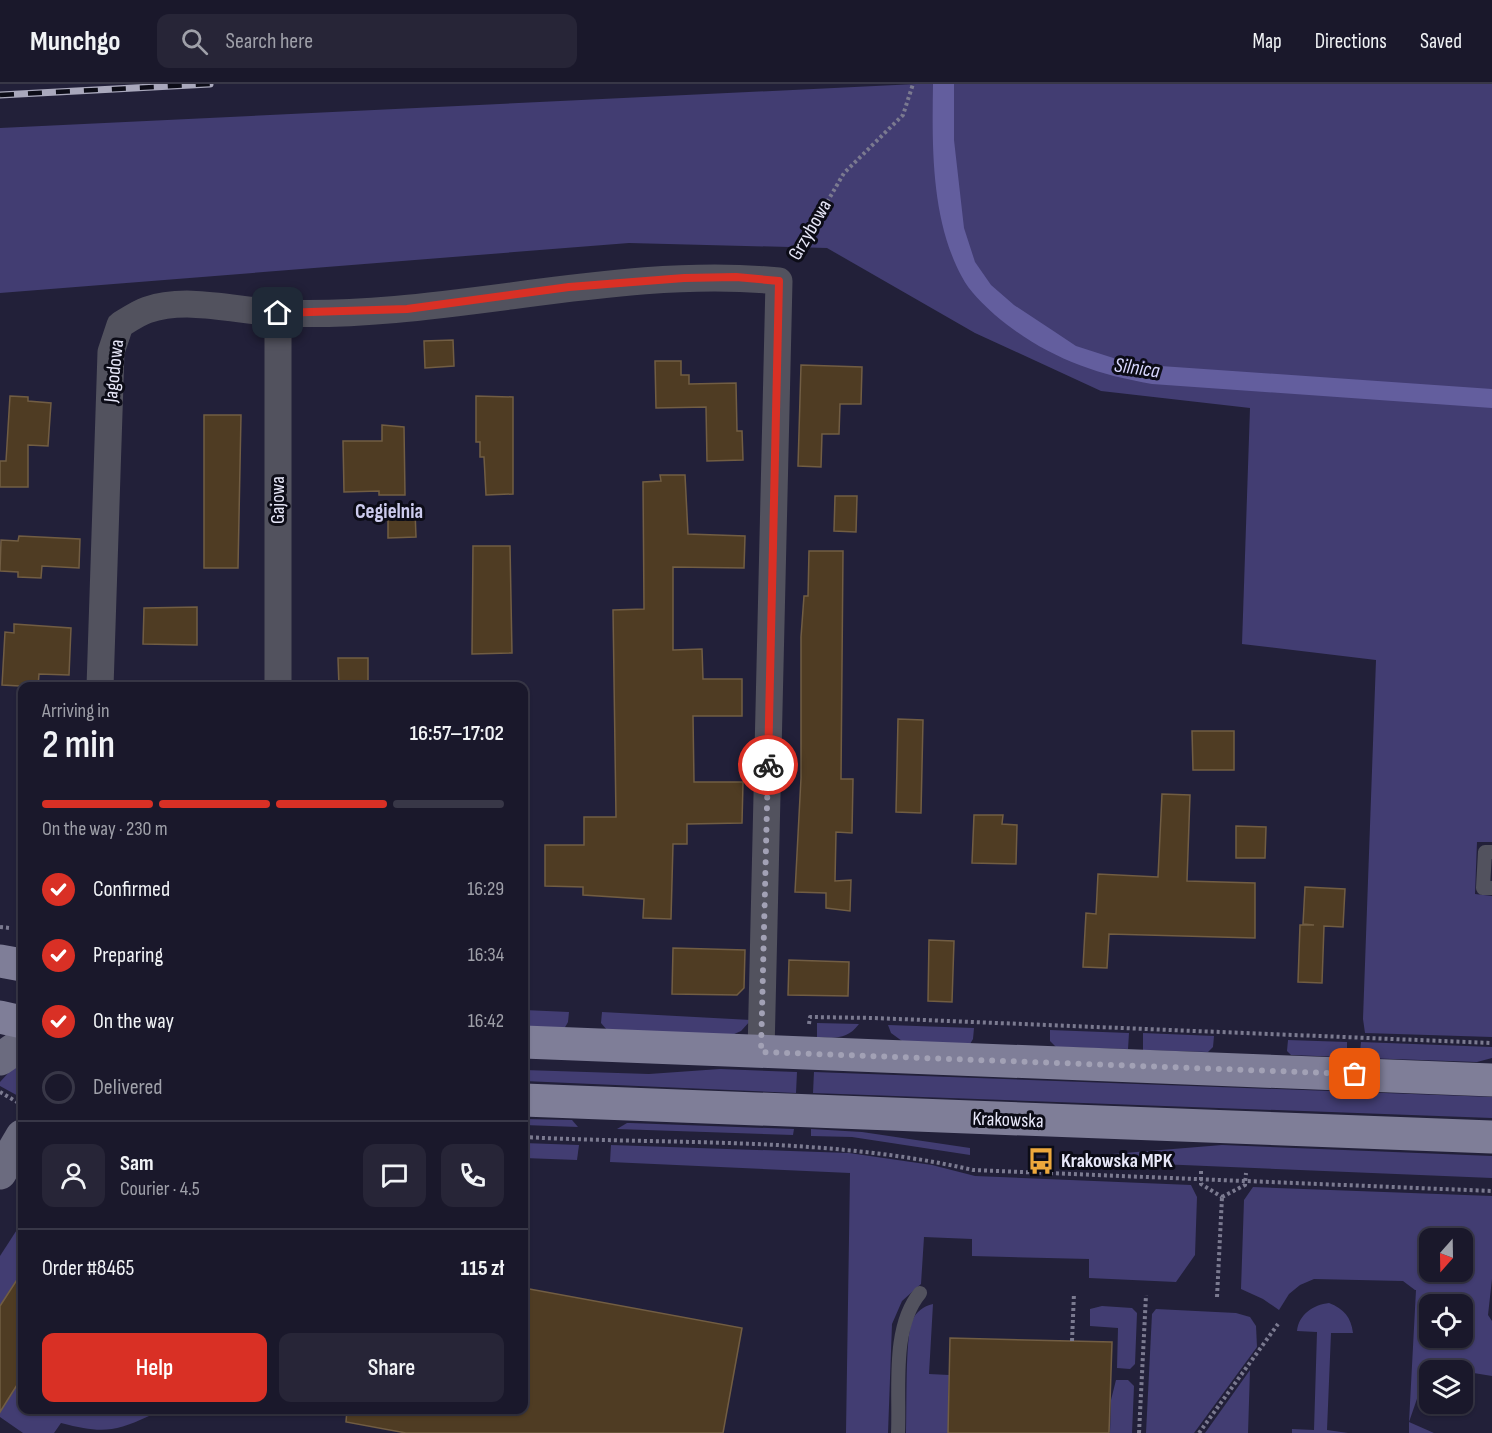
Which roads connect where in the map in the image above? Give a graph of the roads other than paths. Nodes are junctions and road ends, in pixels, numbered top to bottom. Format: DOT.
graph roads {
  1 [pos="779,281"];
  2 [pos="278,313"];
  3 [pos="100,682"];
  4 [pos="278,682"];
  5 [pos="1492,852"];
  6 [pos="1492,888"];
  7 [pos="0,961"];
  8 [pos="18,964"];
  9 [pos="0,1017"];
  10 [pos="18,1021"];
  11 [pos="528,1042"];
  12 [pos="18,1047"];
  13 [pos="761,1052"];
  14 [pos="0,1059"];
  15 [pos="1492,1080"];
  16 [pos="528,1100"];
  17 [pos="1492,1137"];
  18 [pos="18,1146"];
  19 [pos="0,1173"];
  20 [pos="920,1293"];
  21 [pos="898,1433"];
  1 -- 2 [label="street, Jagodowa"];
  1 -- 13 [label="street, Grzybowa"];
  2 -- 3 [label="street, Jagodowa"];
  2 -- 4 [label="street, Gajowa"];
  5 -- 6 [label="lane"];
  7 -- 8 [label="main road"];
  9 -- 10 [label="main road"];
  11 -- 13 [label="main road"];
  12 -- 14 [label="street"];
  13 -- 15 [label="main road"];
  16 -- 17 [label="main road, Krakowska"];
  18 -- 19 [label="street"];
  20 -- 21 [label="lane"];
}
